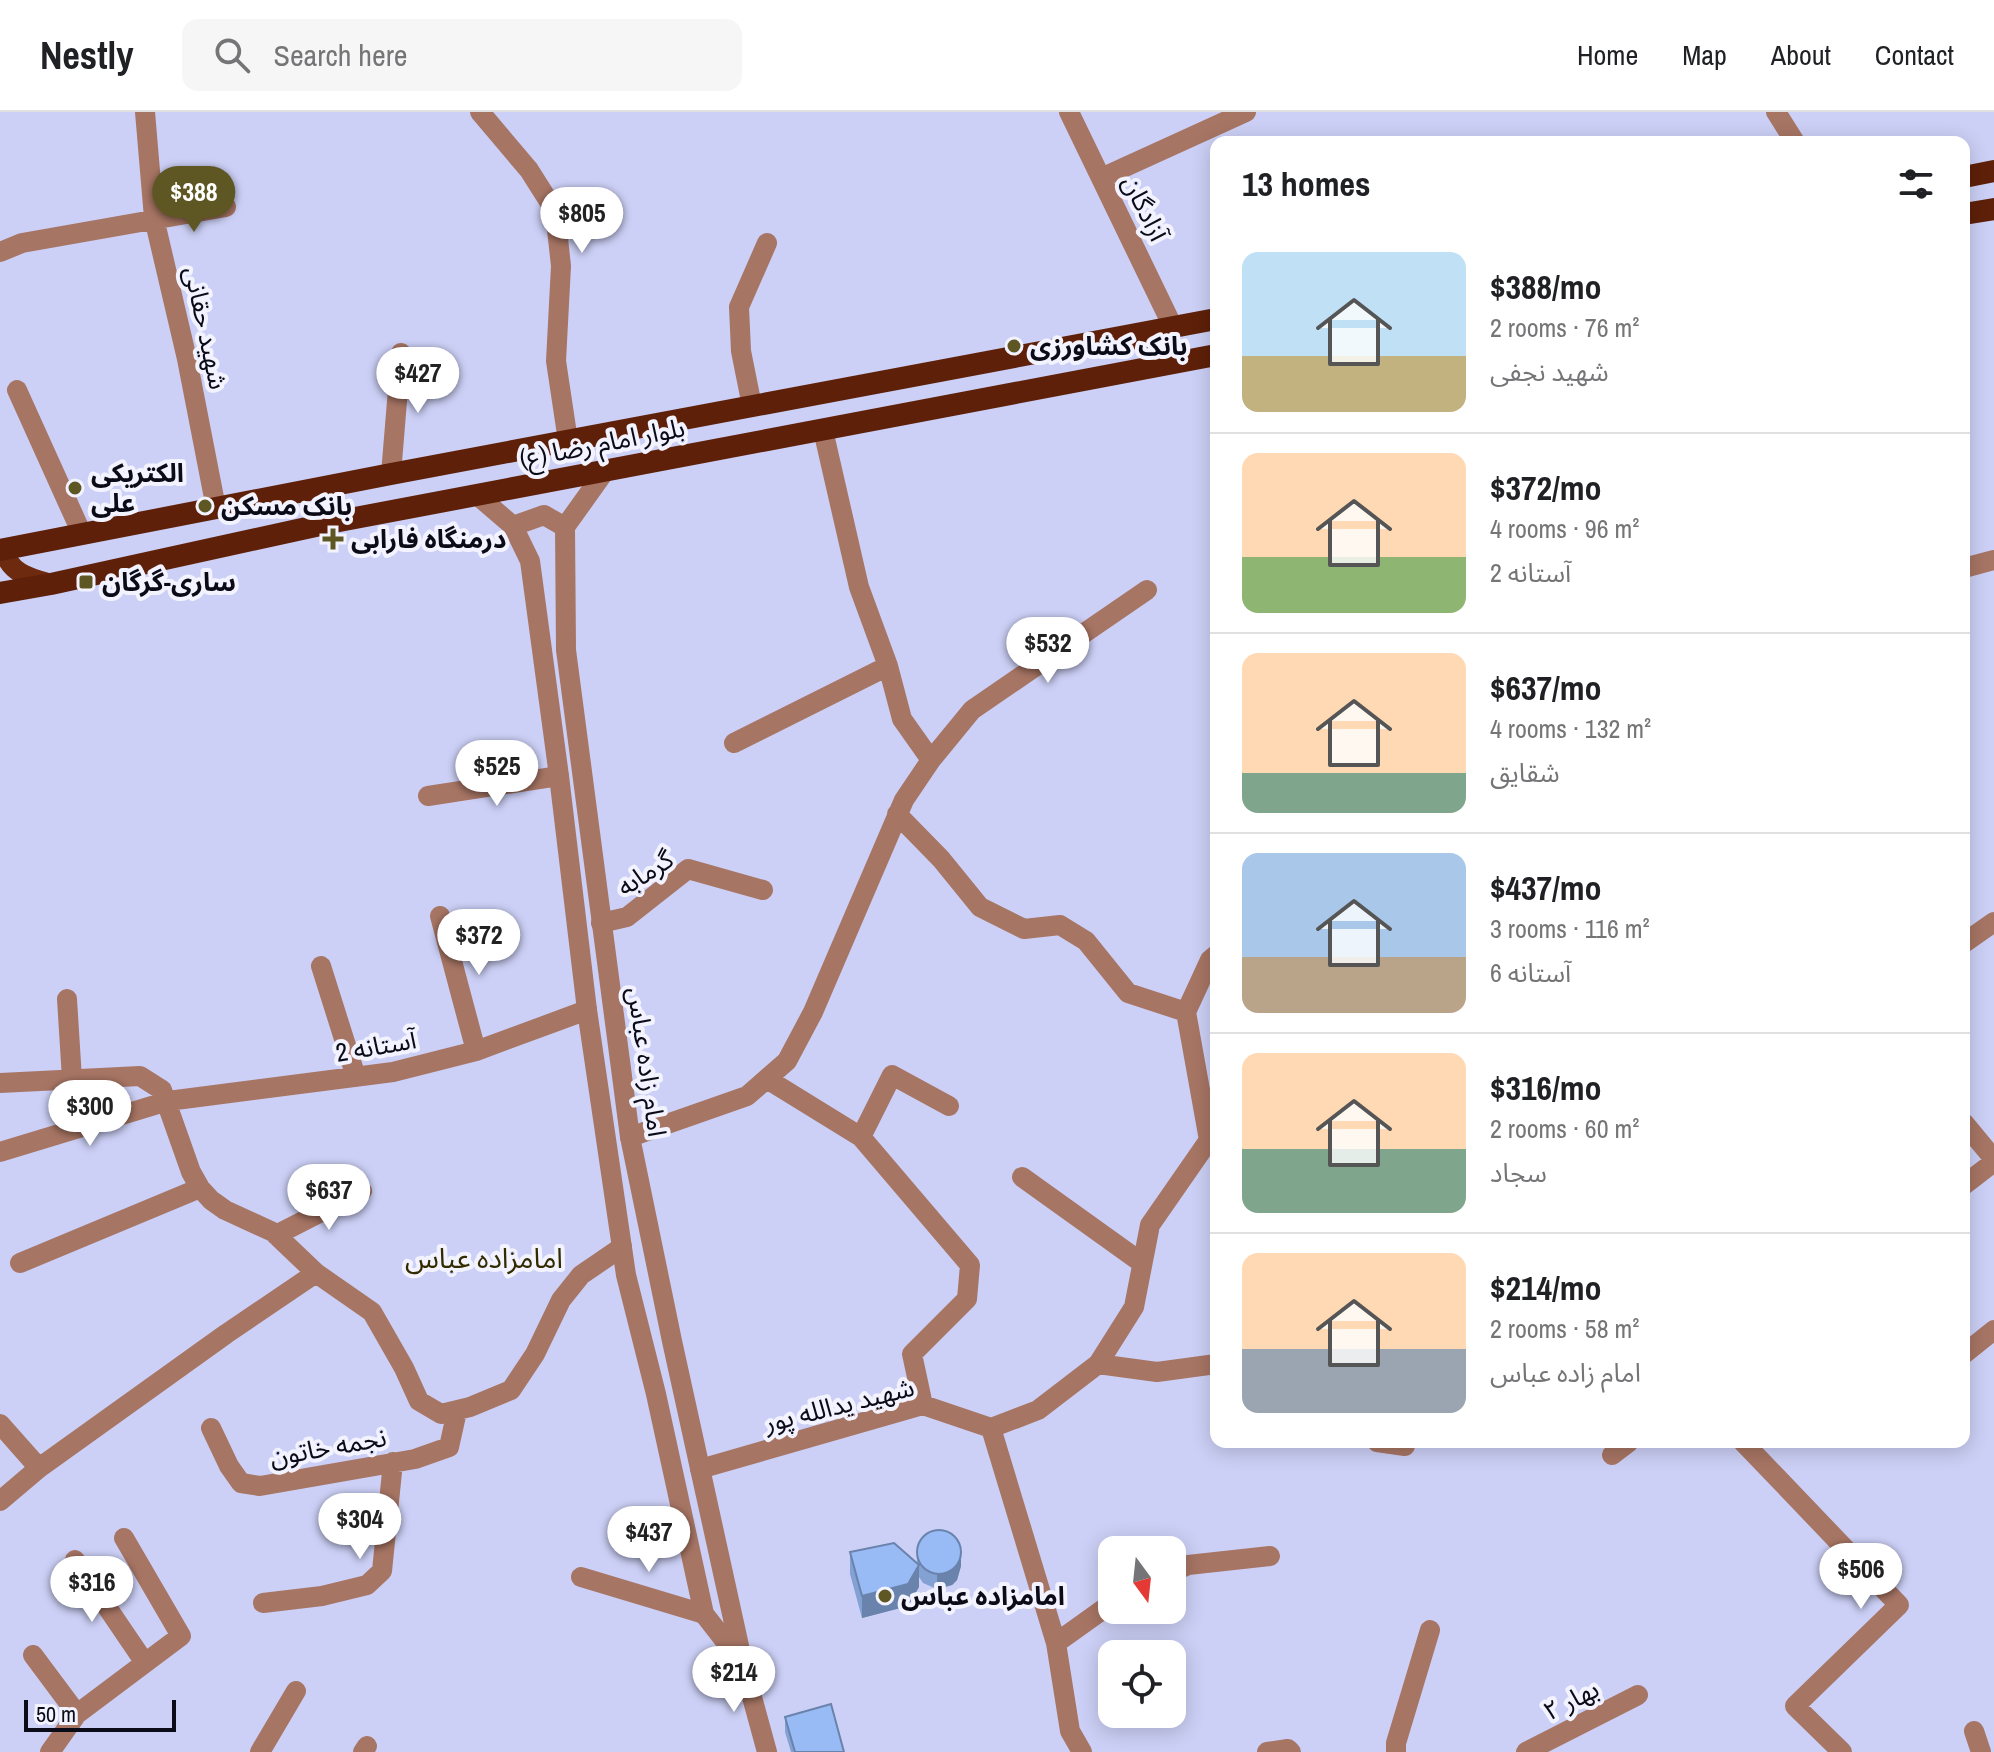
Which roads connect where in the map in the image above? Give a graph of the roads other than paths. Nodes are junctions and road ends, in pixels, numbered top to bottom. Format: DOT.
graph roads {
  1 [pos="145,112"];
  2 [pos="480,112"];
  3 [pos="1069,112"];
  4 [pos="1246,112"];
  5 [pos="1776,112"];
  6 [pos="1791,136"];
  7 [pos="1994,171"];
  8 [pos="1970,176"];
  9 [pos="1101,178"];
  10 [pos="226,207"];
  11 [pos="1994,209"];
  12 [pos="1970,213"];
  13 [pos="154,218"];
  14 [pos="767,243"];
  15 [pos="1,248"];
  16 [pos="1210,320"];
  17 [pos="1173,327"];
  18 [pos="1123,337"];
  19 [pos="401,353"];
  20 [pos="1210,356"];
  21 [pos="1180,362"];
  22 [pos="17,390"];
  23 [pos="752,406"];
  24 [pos="823,430"];
  25 [pos="568,441"];
  26 [pos="605,471"];
  27 [pos="391,474"];
  28 [pos="477,495"];
  29 [pos="216,508"];
  30 [pos="513,526"];
  31 [pos="565,527"];
  32 [pos="82,534"];
  33 [pos="2,550"];
  34 [pos="1994,560"];
  35 [pos="1970,566"];
  36 [pos="51,584"];
  37 [pos="1147,590"];
  38 [pos="0,593"];
  39 [pos="888,666"];
  40 [pos="734,743"];
  41 [pos="931,760"];
  42 [pos="559,776"];
  43 [pos="428,796"];
  44 [pos="897,814"];
  45 [pos="763,890"];
  46 [pos="440,916"];
  47 [pos="1994,922"];
  48 [pos="601,923"];
  49 [pos="1970,939"];
  50 [pos="1210,960"];
  51 [pos="321,966"];
  52 [pos="67,999"];
  53 [pos="587,1010"];
  54 [pos="1186,1012"];
  55 [pos="476,1051"];
  56 [pos="356,1077"];
  57 [pos="72,1079"];
  58 [pos="767,1079"];
  59 [pos="0,1083"];
  60 [pos="168,1101"];
  61 [pos="949,1106"];
  62 [pos="1210,1126"];
  63 [pos="1970,1131"];
  64 [pos="630,1137"];
  65 [pos="861,1137"];
  66 [pos="1210,1144"];
  67 [pos="0,1152"];
  68 [pos="1994,1161"];
  69 [pos="1022,1177"];
  70 [pos="1970,1180"];
  71 [pos="200,1188"];
  72 [pos="362,1191"];
  73 [pos="276,1235"];
  74 [pos="622,1247"];
  75 [pos="20,1263"];
  76 [pos="1142,1263"];
  77 [pos="316,1273"];
  78 [pos="1994,1330"];
  79 [pos="1970,1349"];
  80 [pos="1098,1364"];
  81 [pos="1210,1365"];
  82 [pos="923,1405"];
  83 [pos="457,1411"];
  84 [pos="0,1424"];
  85 [pos="211,1428"];
  86 [pos="991,1428"];
  87 [pos="1621,1448"];
  88 [pos="1749,1448"];
  89 [pos="1612,1455"];
  90 [pos="393,1462"];
  91 [pos="39,1468"];
  92 [pos="700,1469"];
  93 [pos="0,1501"];
  94 [pos="124,1538"];
  95 [pos="1270,1556"];
  96 [pos="75,1560"];
  97 [pos="1186,1566"];
  98 [pos="581,1577"];
  99 [pos="263,1603"];
  100 [pos="1098,1613"];
  101 [pos="704,1614"];
  102 [pos="1430,1630"];
  103 [pos="1056,1643"];
  104 [pos="33,1655"];
  105 [pos="145,1663"];
  106 [pos="743,1664"];
  107 [pos="296,1691"];
  108 [pos="1638,1695"];
  109 [pos="77,1714"];
  110 [pos="1974,1731"];
  111 [pos="50,1752"];
  112 [pos="260,1752"];
  113 [pos="767,1752"];
  114 [pos="1082,1752"];
  115 [pos="1267,1752"];
  116 [pos="1291,1752"];
  117 [pos="1396,1752"];
  118 [pos="1526,1752"];
  119 [pos="1842,1752"];
  120 [pos="1981,1752"];
  1 -- 13 [label="street, شهید حقانی"];
  2 -- 25 [label="street"];
  3 -- 9 [label="street, آزادگان"];
  4 -- 9 [label="street"];
  5 -- 6 [label="street"];
  7 -- 8 [label="highway"];
  9 -- 17 [label="street, آزادگان"];
  10 -- 13 [label="street"];
  11 -- 12 [label="highway"];
  13 -- 15 [label="street"];
  13 -- 29 [label="street, شهید حقانی"];
  14 -- 23 [label="street"];
  16 -- 17 [label="highway, بلوار امام رضا (ع)"];
  17 -- 18 [label="highway, بلوار امام رضا (ع)"];
  18 -- 21 [label="main road"];
  18 -- 23 [label="highway, بلوار امام رضا (ع)"];
  19 -- 27 [label="street"];
  20 -- 21 [label="highway, بلوار امام رضا (ع)"];
  21 -- 24 [label="highway, بلوار امام رضا (ع)"];
  22 -- 32 [label="street"];
  23 -- 25 [label="highway, بلوار امام رضا (ع)"];
  24 -- 26 [label="highway, بلوار امام رضا (ع)"];
  24 -- 39 [label="street"];
  25 -- 27 [label="highway, بلوار امام رضا (ع)"];
  26 -- 28 [label="highway, بلوار امام رضا (ع)"];
  26 -- 31 [label="street"];
  27 -- 29 [label="highway, بلوار امام رضا (ع)"];
  28 -- 30 [label="street, امام زاده عباس"];
  28 -- 36 [label="highway, بلوار امام رضا (ع)"];
  29 -- 32 [label="highway, بلوار امام رضا (ع)"];
  30 -- 31 [label="street"];
  30 -- 42 [label="street, امام زاده عباس"];
  31 -- 48 [label="street, امام زاده عباس"];
  32 -- 33 [label="highway, بلوار امام رضا (ع)"];
  33 -- 36 [label="main road"];
  34 -- 35 [label="street"];
  36 -- 38 [label="highway, بلوار امام رضا (ع)"];
  37 -- 41 [label="street"];
  39 -- 40 [label="street"];
  39 -- 41 [label="street"];
  41 -- 44 [label="street"];
  42 -- 43 [label="street"];
  42 -- 53 [label="street, امام زاده عباس"];
  44 -- 54 [label="street"];
  44 -- 58 [label="street"];
  45 -- 48 [label="street, گرمابه"];
  46 -- 55 [label="street"];
  47 -- 49 [label="street"];
  48 -- 64 [label="street, امام زاده عباس"];
  50 -- 54 [label="street"];
  51 -- 56 [label="street"];
  52 -- 57 [label="street"];
  53 -- 55 [label="street, آستانه 2"];
  53 -- 74 [label="street, امام زاده عباس"];
  54 -- 62 [label="street"];
  55 -- 56 [label="street, آستانه 2"];
  56 -- 60 [label="street, آستانه 2"];
  57 -- 59 [label="street"];
  57 -- 60 [label="street"];
  58 -- 64 [label="street"];
  58 -- 65 [label="street"];
  60 -- 67 [label="street, آستانه 2"];
  60 -- 71 [label="street"];
  61 -- 65 [label="street"];
  63 -- 68 [label="street"];
  64 -- 92 [label="street, امام زاده عباس"];
  65 -- 82 [label="street"];
  66 -- 76 [label="street"];
  68 -- 70 [label="street"];
  69 -- 76 [label="street"];
  71 -- 73 [label="street"];
  71 -- 75 [label="street"];
  72 -- 73 [label="street"];
  73 -- 77 [label="street"];
  74 -- 83 [label="street"];
  74 -- 101 [label="street, امام زاده عباس"];
  76 -- 80 [label="street"];
  77 -- 83 [label="street"];
  77 -- 91 [label="street"];
  78 -- 79 [label="street"];
  80 -- 81 [label="street"];
  80 -- 86 [label="street"];
  82 -- 86 [label="street, شهید یدالله پور"];
  82 -- 92 [label="street, شهید یدالله پور"];
  83 -- 90 [label="street, نجمه خاتون"];
  84 -- 91 [label="street"];
  85 -- 90 [label="street, نجمه خاتون"];
  86 -- 103 [label="street"];
  87 -- 89 [label="street"];
  88 -- 119 [label="street"];
  90 -- 99 [label="street"];
  91 -- 93 [label="street"];
  92 -- 106 [label="street, امام زاده عباس"];
  94 -- 105 [label="street"];
  95 -- 97 [label="street"];
  96 -- 105 [label="street"];
  98 -- 101 [label="street"];
  100 -- 103 [label="street"];
  101 -- 106 [label="street, امام زاده عباس"];
  102 -- 117 [label="street"];
  103 -- 114 [label="street"];
  104 -- 109 [label="street"];
  105 -- 109 [label="street"];
  106 -- 113 [label="street, امام زاده عباس"];
  107 -- 112 [label="street"];
  108 -- 118 [label="street, بهار ۲"];
  109 -- 111 [label="street"];
  110 -- 120 [label="street"];
  115 -- 116 [label="street"];
}
